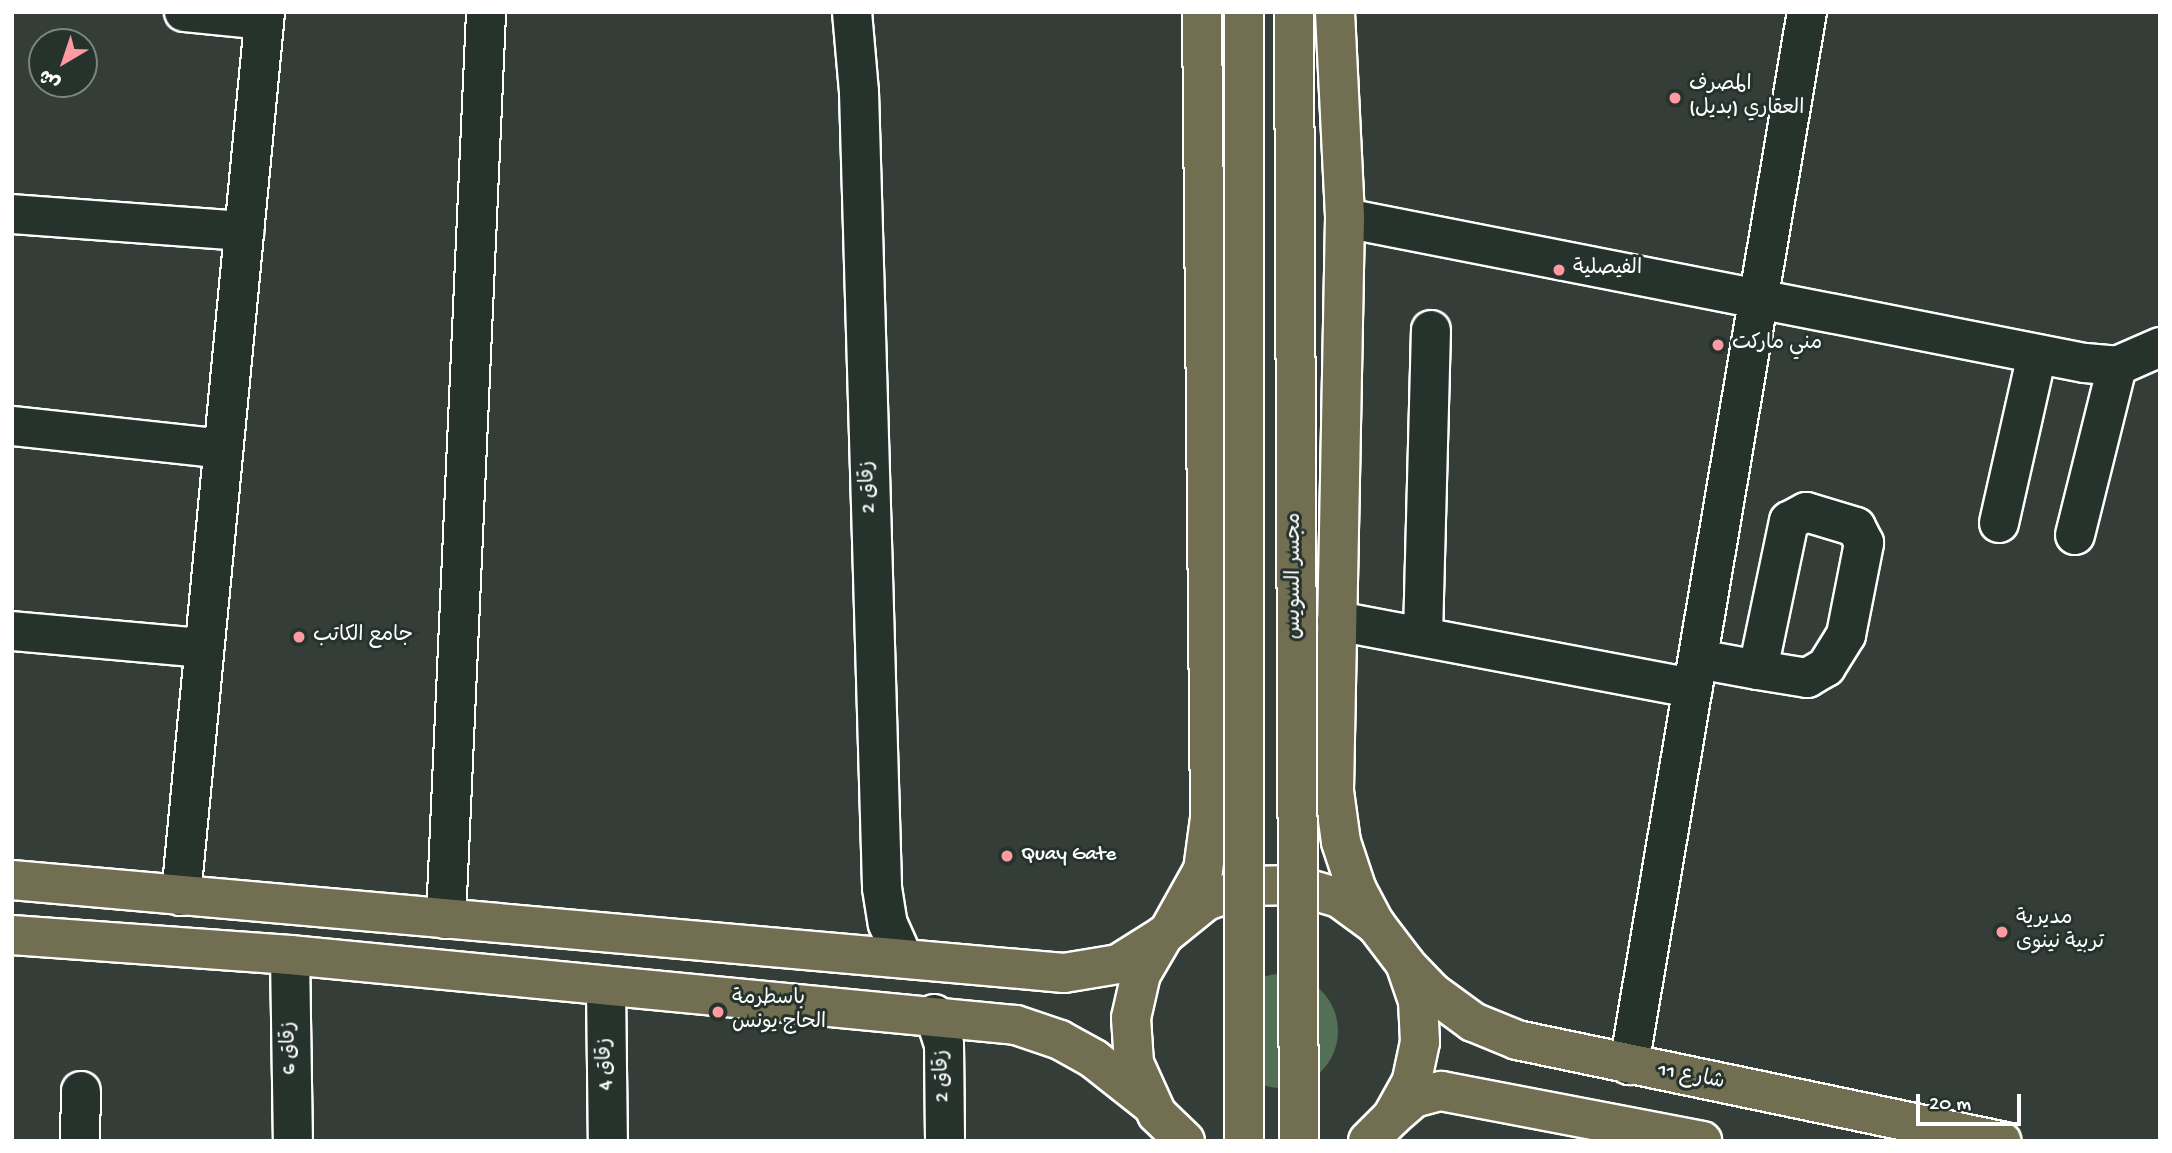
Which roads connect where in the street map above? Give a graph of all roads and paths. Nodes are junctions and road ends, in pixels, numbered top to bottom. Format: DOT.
graph roads {
  1 [pos="184,12"];
  2 [pos="486,12"];
  3 [pos="852,12"];
  4 [pos="1202,12"];
  5 [pos="1244,12"];
  6 [pos="1294,12"];
  7 [pos="1335,12"];
  8 [pos="1807,12"];
  9 [pos="264,16"];
  10 [pos="12,214"];
  11 [pos="1345,218"];
  12 [pos="244,231"];
  13 [pos="1758,301"];
  14 [pos="1431,330"];
  15 [pos="2160,347"];
  16 [pos="2037,354"];
  17 [pos="2117,366"];
  18 [pos="12,426"];
  19 [pos="223,449"];
  20 [pos="1999,523"];
  21 [pos="2075,535"];
  22 [pos="1337,621"];
  23 [pos="12,631"];
  24 [pos="1423,635"];
  25 [pos="204,648"];
  26 [pos="1758,670"];
  27 [pos="1695,674"];
  28 [pos="12,880"];
  29 [pos="181,895"];
  30 [pos="446,919"];
  31 [pos="1376,925"];
  32 [pos="1167,932"];
  33 [pos="12,935"];
  34 [pos="290,955"];
  35 [pos="903,958"];
  36 [pos="1405,963"];
  37 [pos="606,987"];
  38 [pos="934,1014"];
  39 [pos="1629,1065"];
  40 [pos="81,1091"];
  41 [pos="1161,1120"];
  42 [pos="1376,1134"];
  43 [pos="1627,1134"];
  44 [pos="80,1141"];
  45 [pos="293,1141"];
  46 [pos="608,1141"];
  47 [pos="945,1141"];
  48 [pos="1185,1141"];
  49 [pos="1244,1141"];
  50 [pos="1299,1141"];
  51 [pos="1702,1141"];
  52 [pos="2002,1141"];
  1 -- 9 [label="street"];
  2 -- 30 [label="street"];
  3 -- 35 [label="street, زقاق 2"];
  4 -- 32 [label="main road"];
  5 -- 49 [label="main road, bridge"];
  6 -- 50 [label="main road, مجسر السويس, bridge"];
  7 -- 11 [label="main road"];
  8 -- 13 [label="street"];
  9 -- 12 [label="street"];
  10 -- 12 [label="street"];
  11 -- 13 [label="street"];
  11 -- 22 [label="main road"];
  12 -- 19 [label="street"];
  13 -- 16 [label="street"];
  13 -- 27 [label="street"];
  14 -- 24 [label="street"];
  15 -- 17 [label="street"];
  16 -- 17 [label="street"];
  16 -- 20 [label="street"];
  17 -- 21 [label="street"];
  18 -- 19 [label="street"];
  19 -- 25 [label="street"];
  22 -- 24 [label="street"];
  22 -- 31 [label="main road"];
  23 -- 25 [label="street"];
  24 -- 27 [label="street"];
  25 -- 29 [label="street"];
  26 -- 27 [label="street"];
  27 -- 39 [label="street"];
  28 -- 29 [label="main road"];
  29 -- 30 [label="main road"];
  30 -- 35 [label="main road"];
  31 -- 32 [label="main road"];
  31 -- 36 [label="main road"];
  32 -- 35 [label="main road"];
  32 -- 41 [label="main road"];
  33 -- 34 [label="main road"];
  34 -- 37 [label="main road"];
  34 -- 45 [label="street, زقاق 6"];
  36 -- 39 [label="main road, شارع 11"];
  36 -- 42 [label="main road"];
  37 -- 38 [label="main road"];
  37 -- 46 [label="street, زقاق 4"];
  38 -- 41 [label="main road"];
  38 -- 47 [label="street, زقاق 2"];
  39 -- 52 [label="main road, شارع 11"];
  40 -- 44 [label="street"];
  41 -- 48 [label="main road"];
  42 -- 43 [label="main road"];
  43 -- 51 [label="main road"];
}
